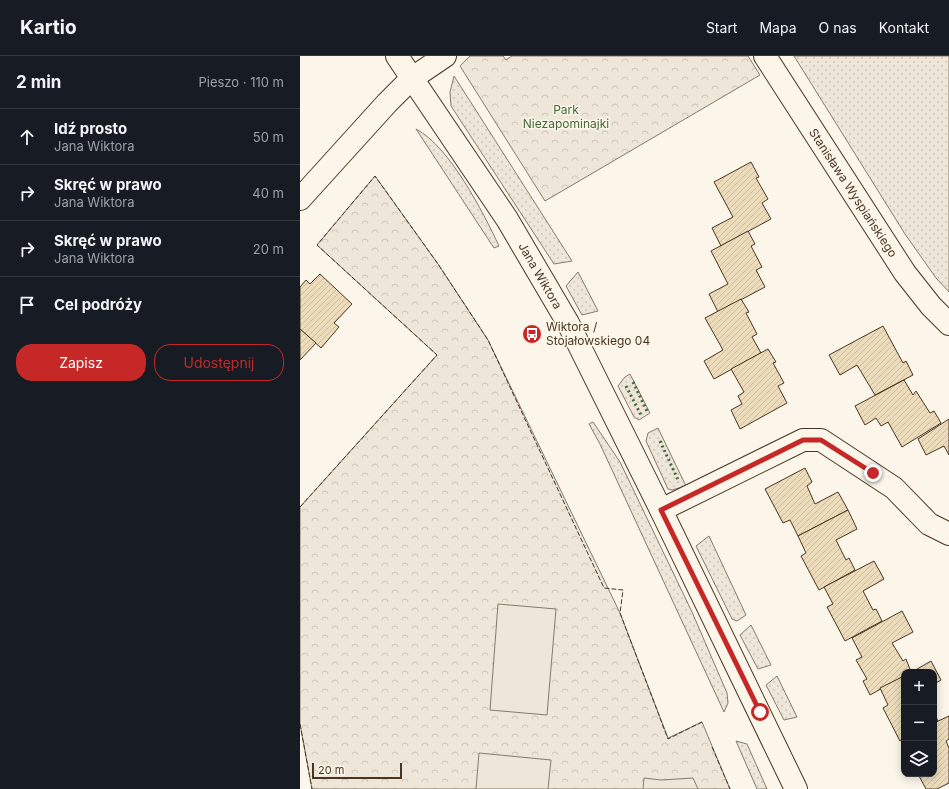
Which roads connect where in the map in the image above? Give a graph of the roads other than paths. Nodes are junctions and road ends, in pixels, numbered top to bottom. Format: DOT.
graph roads {
  1 [pos="396,56"];
  2 [pos="445,56"];
  3 [pos="765,56"];
  4 [pos="411,79"];
  5 [pos="300,199"];
  6 [pos="949,324"];
  7 [pos="661,510"];
  8 [pos="949,534"];
  9 [pos="796,789"];
  1 -- 4 [label="street, Jana Wiktora"];
  2 -- 4 [label="street"];
  3 -- 6 [label="street, Stanisława Wyspiańskiego"];
  4 -- 5 [label="street"];
  4 -- 7 [label="street, Jana Wiktora"];
  7 -- 8 [label="street"];
  7 -- 9 [label="street, Jana Wiktora"];
}
